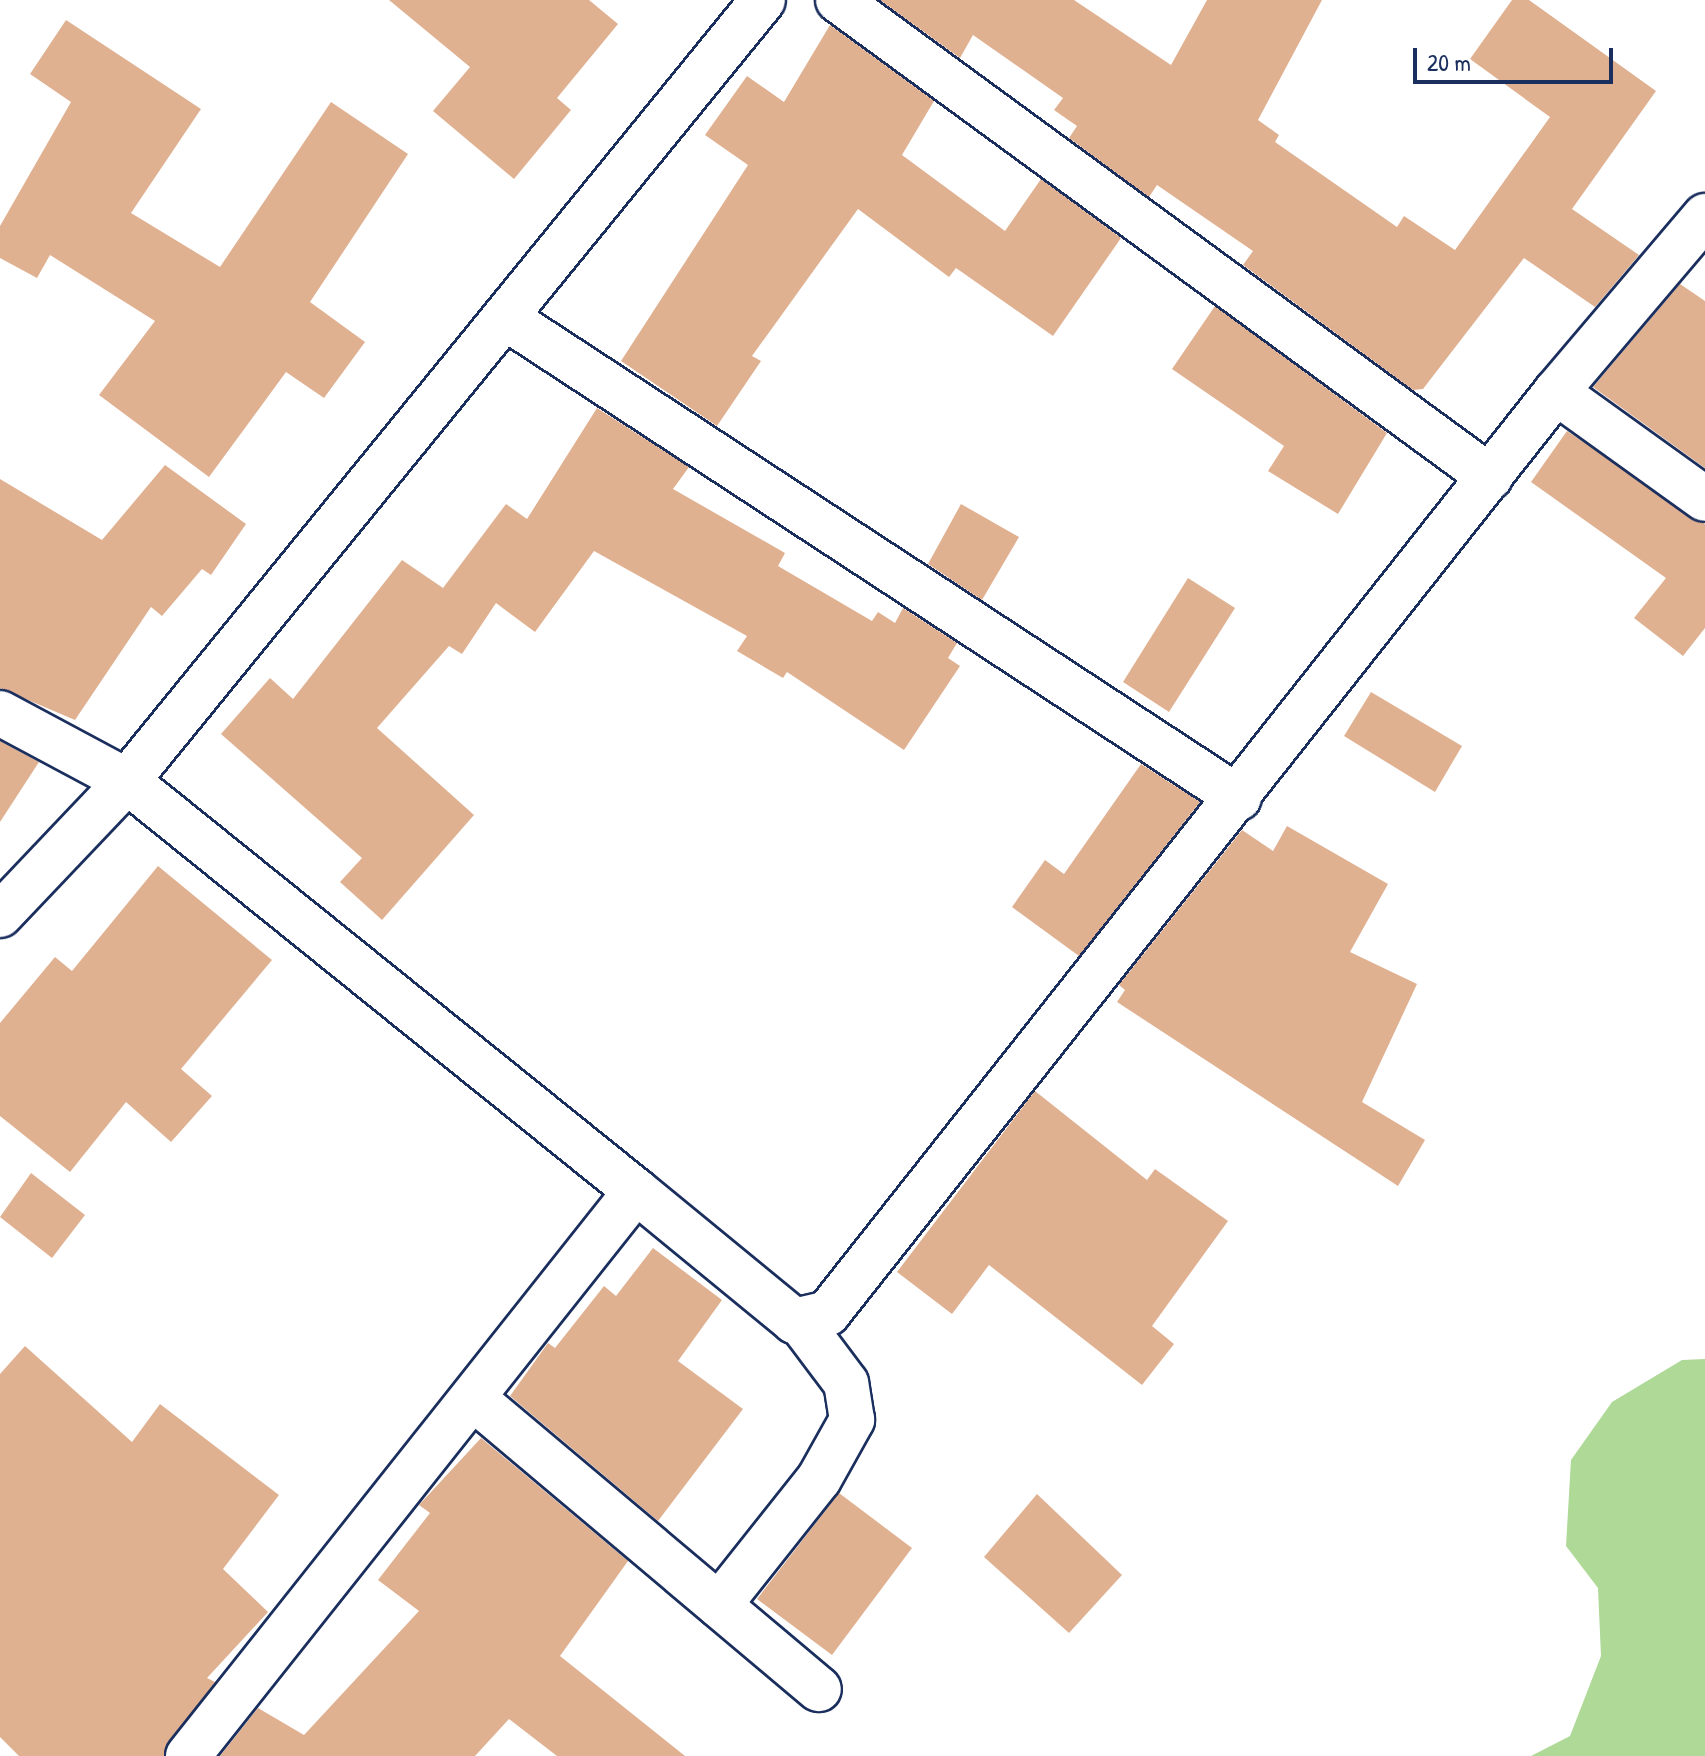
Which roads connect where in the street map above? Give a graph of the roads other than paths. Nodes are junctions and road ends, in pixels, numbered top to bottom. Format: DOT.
graph roads {
  1 [pos="838,0"];
  2 [pos="750,4"];
  3 [pos="1705,216"];
  4 [pos="506,318"];
  5 [pos="1556,392"];
  6 [pos="1490,477"];
  7 [pos="1705,499"];
  8 [pos="0,713"];
  9 [pos="127,781"];
  10 [pos="1239,798"];
  11 [pos="0,915"];
  12 [pos="636,1191"];
  13 [pos="801,1323"];
  14 [pos="473,1398"];
  15 [pos="719,1605"];
  16 [pos="819,1689"];
  17 [pos="188,1756"];
  1 -- 6 [label="street"];
  2 -- 4 [label="street"];
  3 -- 5 [label="street"];
  4 -- 9 [label="street"];
  4 -- 10 [label="street"];
  5 -- 6 [label="street"];
  5 -- 7 [label="street"];
  6 -- 10 [label="street"];
  8 -- 9 [label="street"];
  9 -- 11 [label="street"];
  9 -- 12 [label="street"];
  10 -- 13 [label="street"];
  12 -- 13 [label="street"];
  12 -- 14 [label="street"];
  13 -- 15 [label="street"];
  14 -- 15 [label="street"];
  14 -- 17 [label="street"];
  15 -- 16 [label="street"];
}
